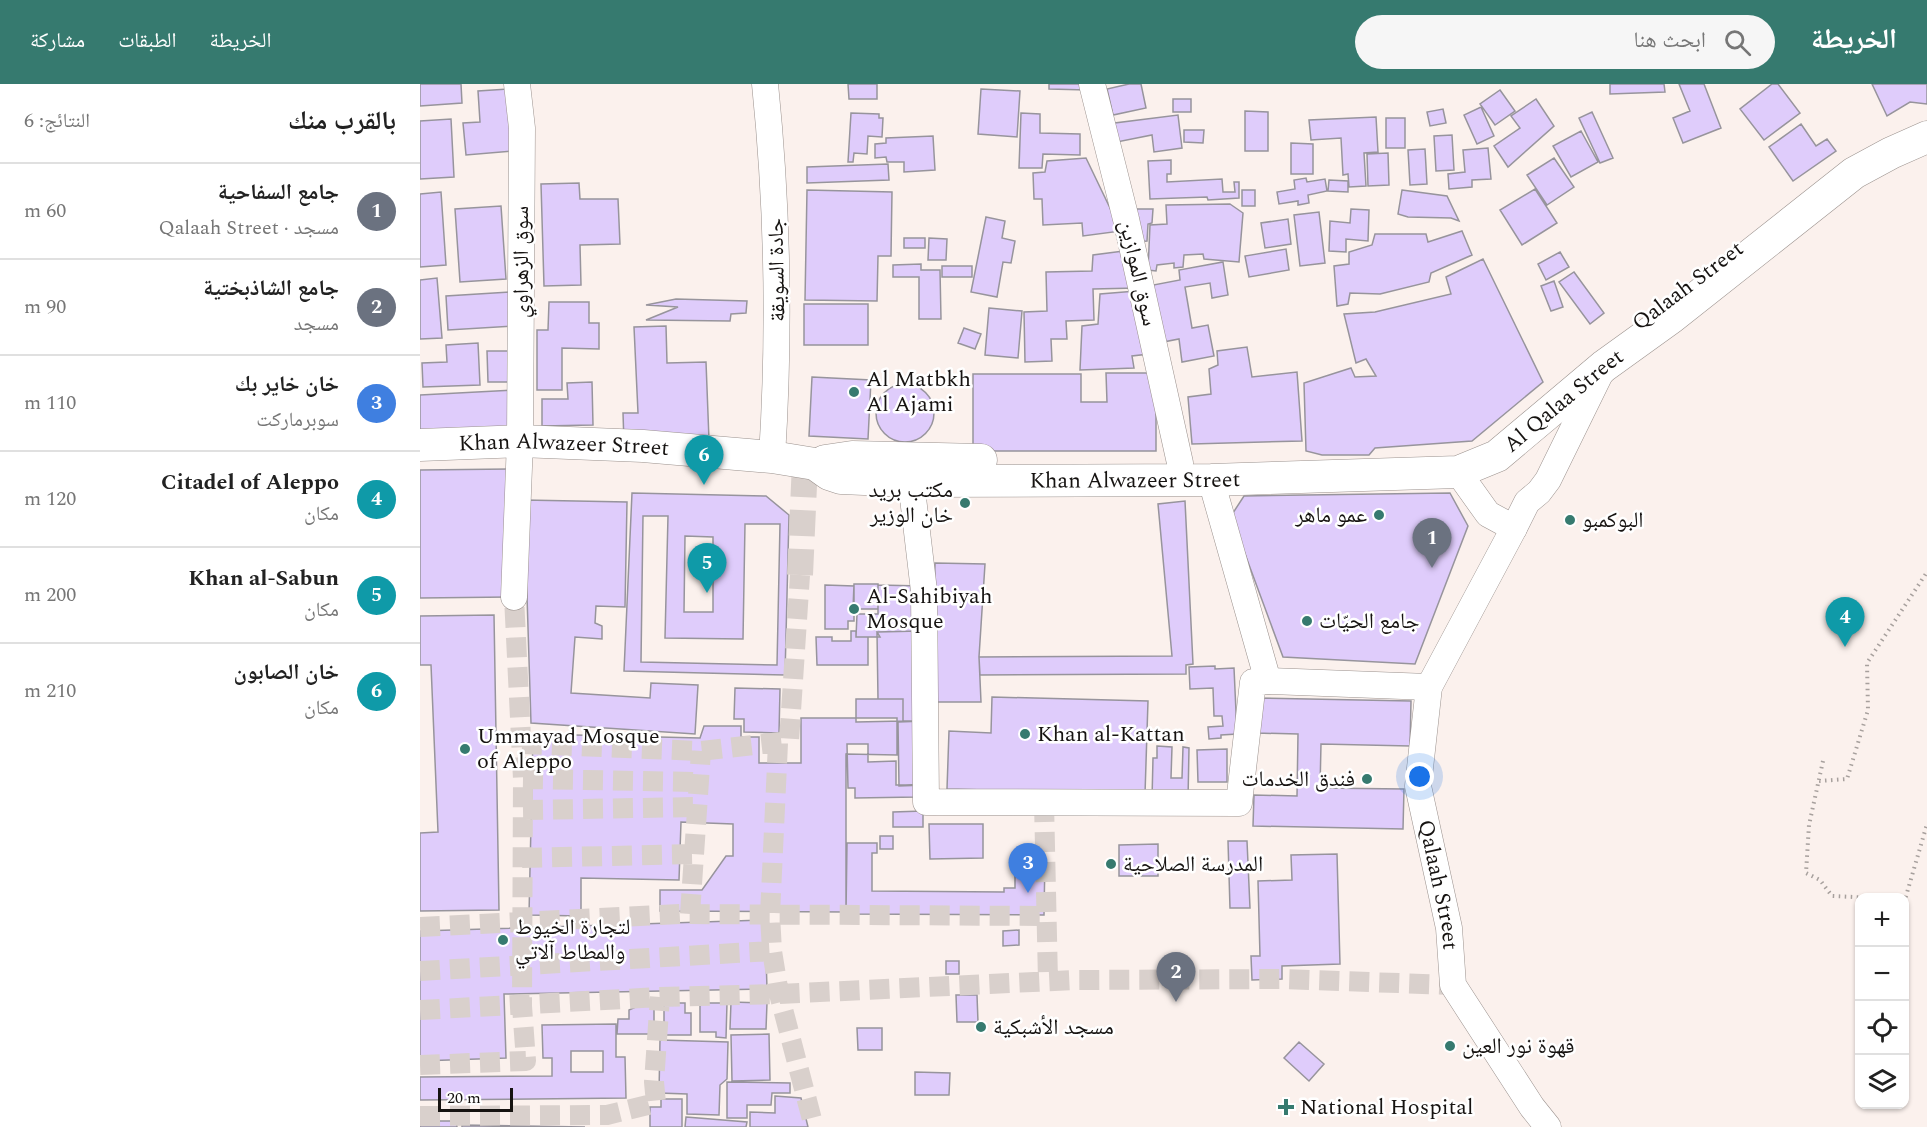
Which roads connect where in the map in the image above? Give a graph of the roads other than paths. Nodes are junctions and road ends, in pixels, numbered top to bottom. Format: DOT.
graph roads {
  1 [pos="517,84"];
  2 [pos="765,84"];
  3 [pos="1092,84"];
  4 [pos="1927,117"];
  5 [pos="1927,137"];
  6 [pos="1604,366"];
  7 [pos="520,441"];
  8 [pos="420,445"];
  9 [pos="772,457"];
  10 [pos="1180,463"];
  11 [pos="815,464"];
  12 [pos="1455,466"];
  13 [pos="1211,480"];
  14 [pos="911,481"];
  15 [pos="1514,528"];
  16 [pos="514,597"];
  17 [pos="1268,681"];
  18 [pos="1429,687"];
  19 [pos="1548,1127"];
  1 -- 7 [label="street, سوق الزهراوي"];
  2 -- 9 [label="street, جادة السويقة"];
  3 -- 10 [label="street, سوق الموازين"];
  4 -- 12 [label="street, Qalaah Street"];
  5 -- 6 [label="street, Al Qalaa Street"];
  6 -- 12 [label="street, Al Qalaa Street"];
  6 -- 15 [label="street, Qalaah Street"];
  7 -- 8 [label="street, Khan Alwazeer Street"];
  7 -- 9 [label="street, Khan Alwazeer Street"];
  7 -- 16 [label="street, سوق الزهراوي"];
  9 -- 11 [label="street, Khan Alwazeer Street"];
  10 -- 11 [label="street, Khan Alwazeer Street"];
  10 -- 12 [label="street, Khan Alwazeer Street"];
  11 -- 14 [label="street, Khan Alwazeer Street"];
  12 -- 13 [label="street, Khan Alwazeer Street"];
  12 -- 15 [label="street"];
  13 -- 14 [label="street, Khan Alwazeer Street"];
  13 -- 17 [label="street"];
  14 -- 17 [label="street"];
  15 -- 18 [label="street, Qalaah Street"];
  17 -- 18 [label="street"];
  18 -- 19 [label="street, Qalaah Street"];
}
